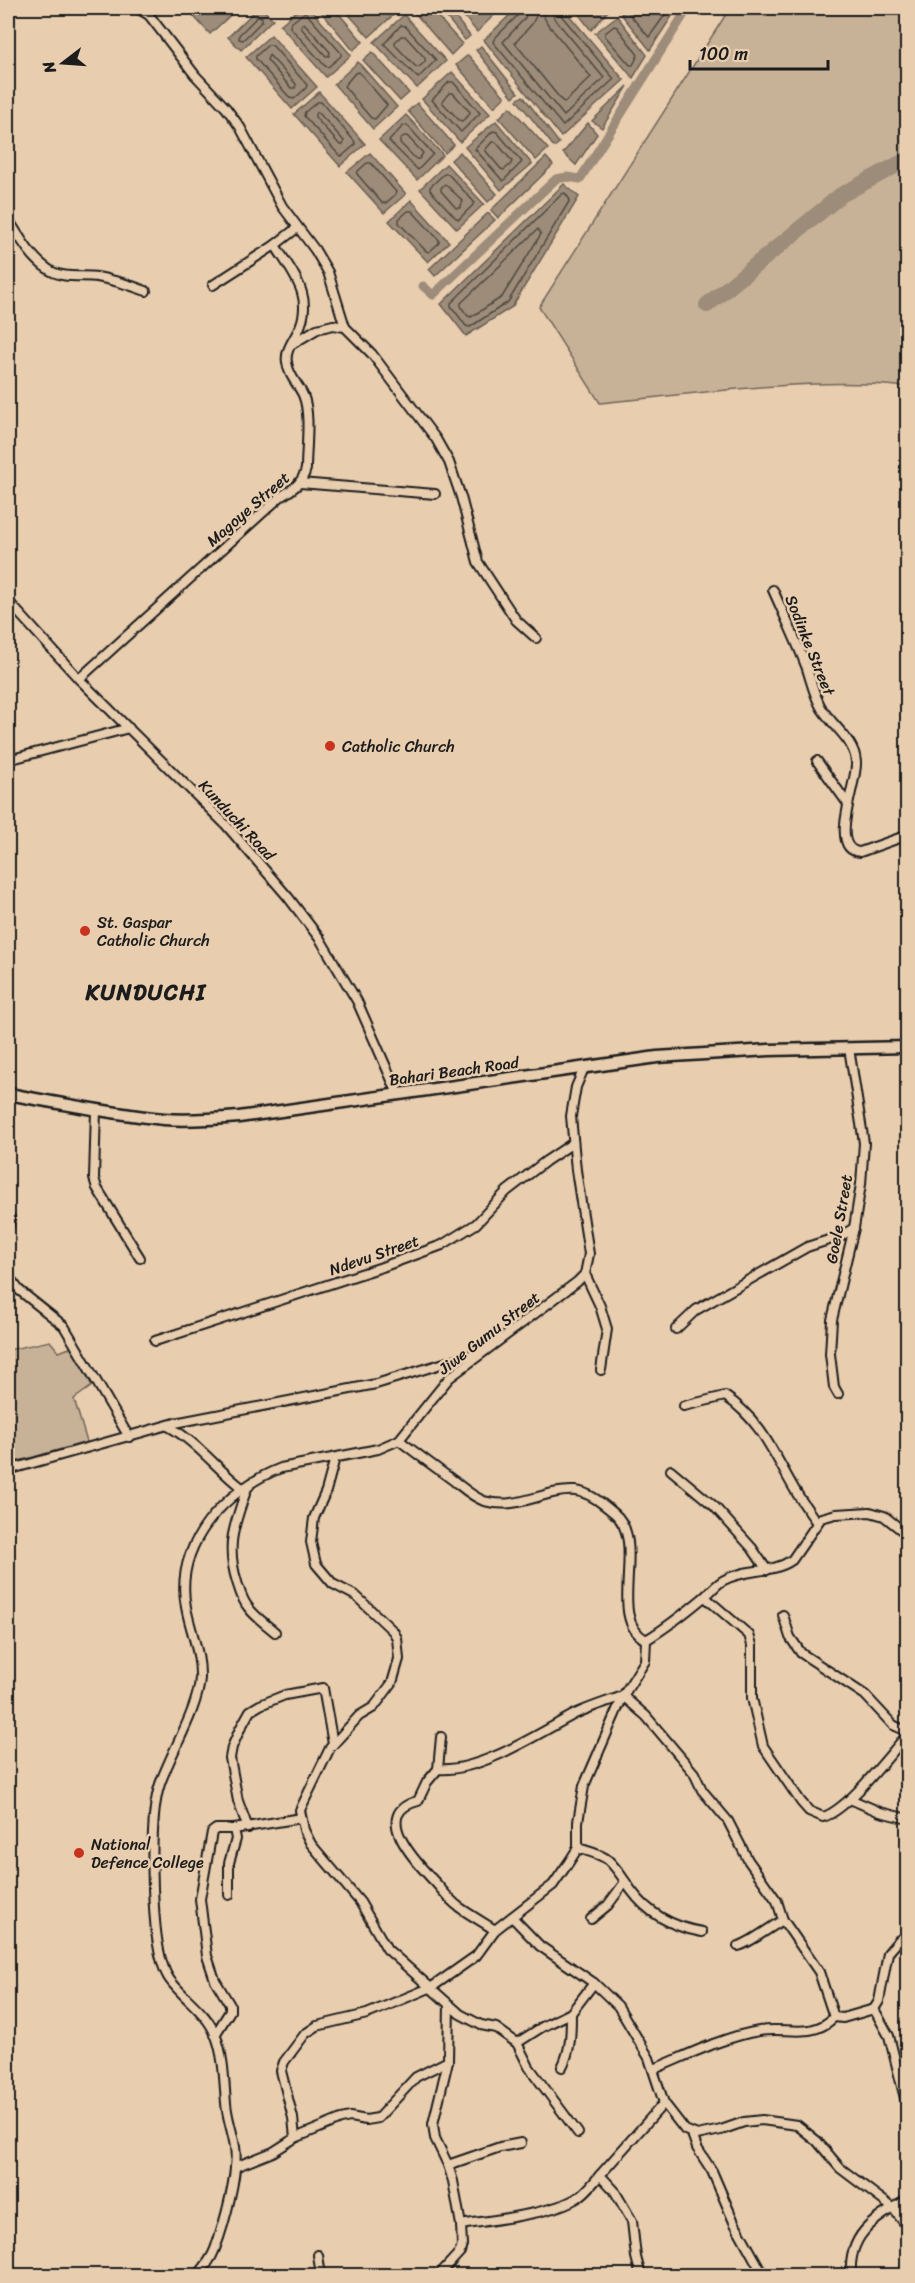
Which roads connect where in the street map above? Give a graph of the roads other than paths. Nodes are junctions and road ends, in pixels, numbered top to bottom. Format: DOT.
graph roads {
  1 [pos="137,8"];
  2 [pos="8,219"];
  3 [pos="297,228"];
  4 [pos="275,245"];
  5 [pos="213,285"];
  6 [pos="146,291"];
  7 [pos="345,327"];
  8 [pos="290,345"];
  9 [pos="300,483"];
  10 [pos="435,494"];
  11 [pos="773,590"];
  12 [pos="8,601"];
  13 [pos="536,638"];
  14 [pos="79,679"];
  15 [pos="129,728"];
  16 [pos="8,760"];
  17 [pos="817,761"];
  18 [pos="848,804"];
  19 [pos="908,835"];
  20 [pos="908,1047"];
  21 [pos="849,1048"];
  22 [pos="584,1068"];
  23 [pos="8,1094"];
  24 [pos="398,1094"];
  25 [pos="96,1110"];
  26 [pos="573,1143"];
  27 [pos="10,1218"];
  28 [pos="854,1228"];
  29 [pos="8,1229"];
  30 [pos="140,1258"];
  31 [pos="585,1274"];
  32 [pos="8,1276"];
  33 [pos="676,1329"];
  34 [pos="155,1341"];
  35 [pos="488,1350"];
  36 [pos="601,1370"];
  37 [pos="838,1394"];
  38 [pos="684,1406"];
  39 [pos="168,1426"];
  40 [pos="129,1437"];
  41 [pos="399,1440"];
  42 [pos="336,1458"];
  43 [pos="8,1470"];
  44 [pos="672,1470"];
  45 [pos="248,1486"];
  46 [pos="818,1523"];
  47 [pos="908,1535"];
  48 [pos="767,1570"];
  49 [pos="705,1597"];
  50 [pos="783,1615"];
  51 [pos="275,1632"];
  52 [pos="646,1640"];
  53 [pos="623,1696"];
  54 [pos="908,1733"];
  55 [pos="441,1737"];
  56 [pos="333,1744"];
  57 [pos="438,1769"];
  58 [pos="850,1799"];
  59 [pos="301,1818"];
  60 [pos="908,1819"];
  61 [pos="248,1828"];
  62 [pos="234,1829"];
  63 [pos="578,1848"];
  64 [pos="625,1882"];
  65 [pos="230,1895"];
  66 [pos="512,1917"];
  67 [pos="591,1919"];
  68 [pos="783,1920"];
  69 [pos="495,1930"];
  70 [pos="702,1932"];
  71 [pos="908,1936"];
  72 [pos="738,1946"];
  73 [pos="594,1983"];
  74 [pos="432,1987"];
  75 [pos="449,2004"];
  76 [pos="874,2009"];
  77 [pos="571,2013"];
  78 [pos="834,2017"];
  79 [pos="215,2035"];
  80 [pos="517,2043"];
  81 [pos="448,2061"];
  82 [pos="562,2067"];
  83 [pos="654,2069"];
  84 [pos="664,2103"];
  85 [pos="908,2110"];
  86 [pos="578,2133"];
  87 [pos="692,2134"];
  88 [pos="295,2138"];
  89 [pos="521,2143"];
  90 [pos="448,2165"];
  91 [pos="235,2167"];
  92 [pos="600,2175"];
  93 [pos="908,2199"];
  94 [pos="893,2208"];
  95 [pos="461,2225"];
  96 [pos="908,2228"];
  97 [pos="318,2254"];
  98 [pos="197,2276"];
  99 [pos="321,2276"];
  100 [pos="438,2276"];
  101 [pos="641,2276"];
  102 [pos="764,2276"];
  103 [pos="851,2276"];
  1 -- 3 [label="street"];
  2 -- 6 [label="street"];
  3 -- 4 [label="street"];
  3 -- 7 [label="street"];
  4 -- 5 [label="street"];
  4 -- 8 [label="street, Magoye Street"];
  7 -- 8 [label="street"];
  7 -- 13 [label="street"];
  8 -- 9 [label="street, Magoye Street"];
  9 -- 10 [label="street"];
  9 -- 14 [label="street, Magoye Street"];
  11 -- 18 [label="street, Sodinke Street"];
  12 -- 14 [label="street, Kunduchi Road"];
  14 -- 15 [label="street, Kunduchi Road"];
  15 -- 16 [label="street"];
  15 -- 24 [label="street, Kunduchi Road"];
  17 -- 18 [label="street"];
  18 -- 19 [label="street, Sodinke Street"];
  20 -- 21 [label="street, Bahari Beach Road"];
  21 -- 22 [label="street, Bahari Beach Road"];
  21 -- 28 [label="street, Goele Street"];
  22 -- 24 [label="street, Bahari Beach Road"];
  22 -- 26 [label="street"];
  23 -- 25 [label="street, Bahari Beach Road"];
  24 -- 25 [label="street, Bahari Beach Road"];
  25 -- 30 [label="street"];
  26 -- 31 [label="street"];
  26 -- 34 [label="street, Ndevu Street"];
  27 -- 29 [label="street"];
  28 -- 33 [label="street"];
  28 -- 37 [label="street, Goele Street"];
  31 -- 35 [label="street, Jiwe Gumu Street"];
  31 -- 36 [label="street"];
  32 -- 40 [label="street"];
  35 -- 39 [label="street"];
  35 -- 41 [label="street, Jiwe Gumu Street"];
  38 -- 46 [label="street"];
  39 -- 40 [label="street"];
  39 -- 45 [label="street"];
  40 -- 43 [label="street"];
  41 -- 42 [label="street"];
  41 -- 52 [label="street"];
  42 -- 45 [label="street"];
  42 -- 56 [label="street"];
  44 -- 48 [label="street"];
  45 -- 51 [label="street"];
  45 -- 79 [label="street"];
  46 -- 47 [label="street"];
  46 -- 48 [label="street"];
  48 -- 49 [label="street"];
  49 -- 52 [label="street"];
  49 -- 58 [label="street"];
  50 -- 54 [label="street"];
  52 -- 53 [label="street"];
  53 -- 57 [label="street"];
  53 -- 63 [label="street"];
  53 -- 68 [label="street"];
  54 -- 58 [label="street"];
  55 -- 57 [label="street"];
  56 -- 59 [label="street"];
  56 -- 61 [label="street"];
  57 -- 69 [label="street"];
  58 -- 60 [label="street"];
  59 -- 61 [label="street"];
  59 -- 74 [label="street"];
  61 -- 62 [label="street"];
  62 -- 65 [label="street"];
  62 -- 79 [label="street"];
  63 -- 64 [label="street"];
  63 -- 66 [label="street"];
  64 -- 67 [label="street"];
  64 -- 70 [label="street"];
  66 -- 69 [label="street"];
  66 -- 73 [label="street"];
  68 -- 72 [label="street"];
  68 -- 78 [label="street"];
  69 -- 74 [label="street"];
  71 -- 76 [label="street"];
  73 -- 77 [label="street"];
  73 -- 83 [label="street"];
  74 -- 75 [label="street"];
  74 -- 88 [label="street"];
  75 -- 80 [label="street"];
  75 -- 81 [label="street"];
  76 -- 78 [label="street"];
  76 -- 85 [label="street"];
  77 -- 80 [label="street"];
  77 -- 82 [label="street"];
  78 -- 83 [label="street"];
  79 -- 91 [label="street"];
  80 -- 86 [label="street"];
  81 -- 88 [label="street"];
  81 -- 90 [label="street"];
  83 -- 84 [label="street"];
  84 -- 87 [label="street"];
  84 -- 92 [label="street"];
  87 -- 94 [label="street"];
  87 -- 102 [label="street"];
  88 -- 91 [label="street"];
  89 -- 90 [label="street"];
  90 -- 95 [label="street"];
  91 -- 98 [label="street"];
  92 -- 95 [label="street"];
  92 -- 101 [label="street"];
  93 -- 94 [label="street"];
  94 -- 96 [label="street"];
  94 -- 103 [label="street"];
  95 -- 100 [label="street"];
  97 -- 99 [label="street"];
}
